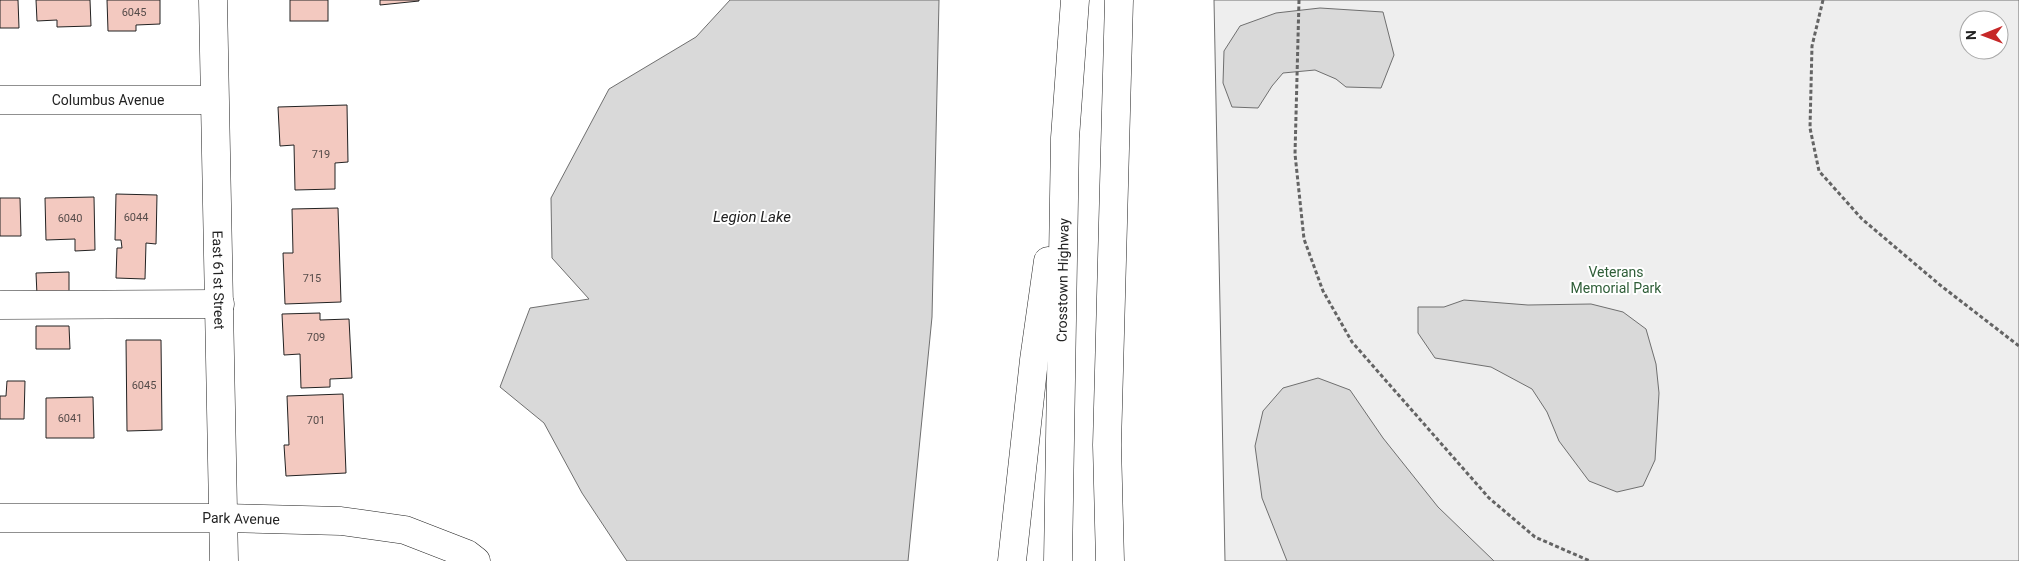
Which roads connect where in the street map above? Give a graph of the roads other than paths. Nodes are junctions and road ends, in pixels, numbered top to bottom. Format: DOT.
graph roads {
  1 [pos="213,0"];
  2 [pos="1075,0"];
  3 [pos="1119,0"];
  4 [pos="0,100"];
  5 [pos="214,100"];
  6 [pos="1065,138"];
  7 [pos="220,304"];
  8 [pos="0,305"];
  9 [pos="1107,445"];
  10 [pos="0,518"];
  11 [pos="223,518"];
  12 [pos="224,561"];
  13 [pos="476,561"];
  14 [pos="1012,561"];
  15 [pos="1058,561"];
  16 [pos="1110,561"];
  17 [pos="1128,561"];
  1 -- 5 [label="main road, East 61st Street"];
  2 -- 6 [label="main road, Crosstown Highway"];
  3 -- 9 [label="main road"];
  4 -- 5 [label="main road, Columbus Avenue"];
  5 -- 7 [label="main road, East 61st Street"];
  6 -- 14 [label="main road"];
  6 -- 15 [label="main road, Crosstown Highway"];
  7 -- 8 [label="main road"];
  7 -- 11 [label="main road, East 61st Street"];
  9 -- 16 [label="main road"];
  9 -- 17 [label="main road"];
  10 -- 11 [label="main road, Park Avenue"];
  11 -- 12 [label="main road, East 61st Street"];
  11 -- 13 [label="main road, Park Avenue"];
}
